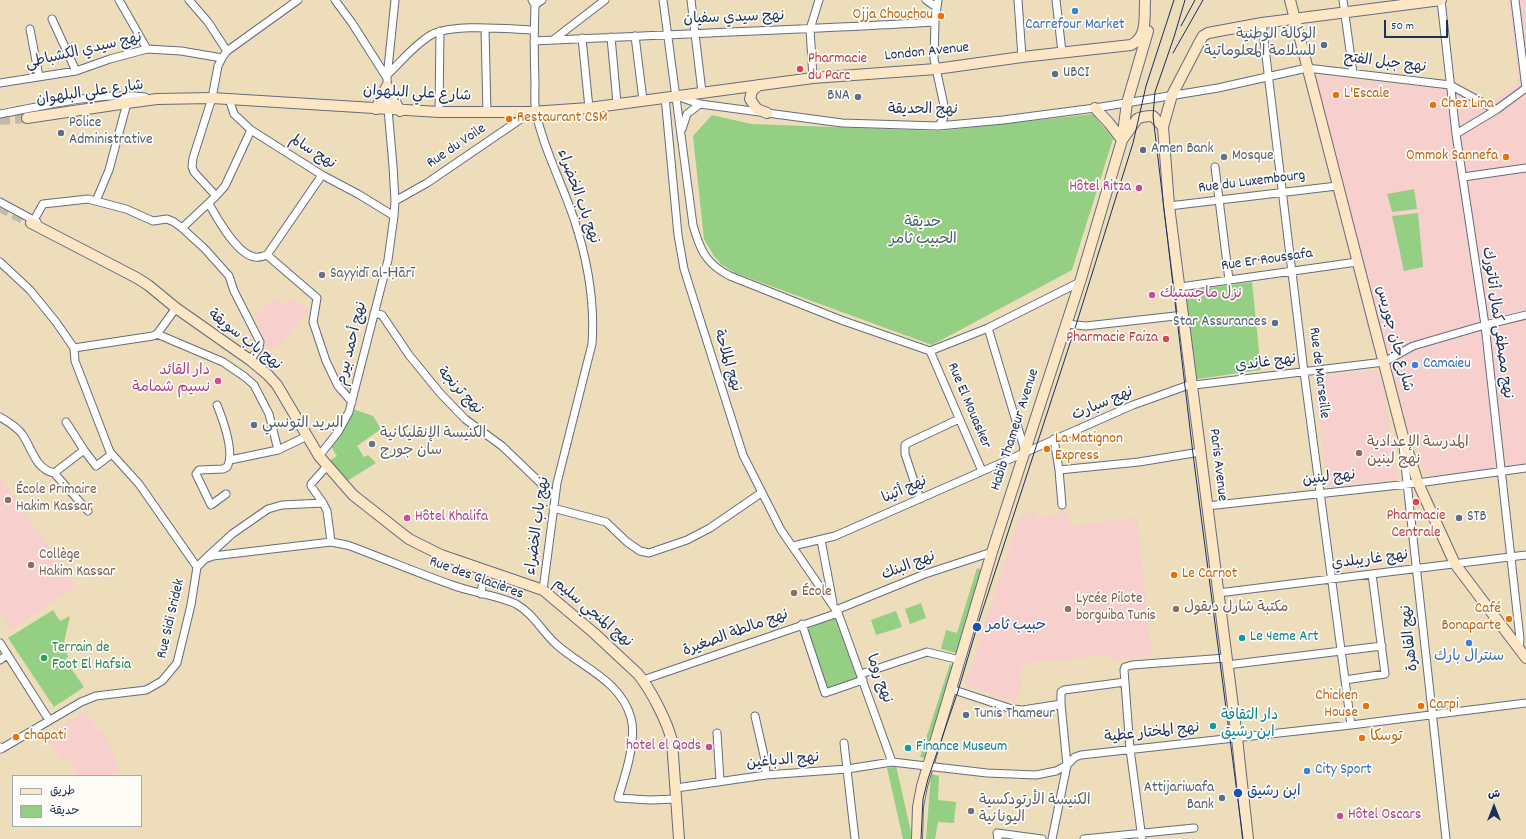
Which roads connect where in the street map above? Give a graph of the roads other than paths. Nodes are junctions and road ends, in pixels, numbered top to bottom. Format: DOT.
graph roads {
  1 [pos="118,0"];
  2 [pos="189,0"];
  3 [pos="298,0"];
  4 [pos="335,0"];
  5 [pos="395,0"];
  6 [pos="542,0"];
  7 [pos="605,0"];
  8 [pos="663,0"];
  9 [pos="691,0"];
  10 [pos="926,0"];
  11 [pos="1018,0"];
  12 [pos="1056,0"];
  13 [pos="1146,0"];
  14 [pos="1290,0"];
  15 [pos="1343,0"];
  16 [pos="1441,0"];
  17 [pos="1515,0"];
  18 [pos="816,1"];
  19 [pos="534,2"];
  20 [pos="937,3"];
  21 [pos="1345,12"];
  22 [pos="52,19"];
  23 [pos="1295,19"];
  24 [pos="935,22"];
  25 [pos="1262,23"];
  26 [pos="30,29"];
  27 [pos="485,29"];
  28 [pos="810,29"];
  29 [pos="534,30"];
  30 [pos="440,31"];
  31 [pos="695,33"];
  32 [pos="667,34"];
  33 [pos="635,36"];
  34 [pos="611,37"];
  35 [pos="582,38"];
  36 [pos="553,40"];
  37 [pos="534,41"];
  38 [pos="148,49"];
  39 [pos="227,51"];
  40 [pos="1062,52"];
  41 [pos="1022,57"];
  42 [pos="222,58"];
  43 [pos="936,68"];
  44 [pos="1307,68"];
  45 [pos="76,71"];
  46 [pos="1352,73"];
  47 [pos="39,77"];
  48 [pos="1270,77"];
  49 [pos="813,78"];
  50 [pos="387,80"];
  51 [pos="0,83"];
  52 [pos="758,85"];
  53 [pos="1450,85"];
  54 [pos="1526,88"];
  55 [pos="702,92"];
  56 [pos="675,95"];
  57 [pos="1172,95"];
  58 [pos="665,97"];
  59 [pos="212,98"];
  60 [pos="157,99"];
  61 [pos="229,99"];
  62 [pos="643,100"];
  63 [pos="127,103"];
  64 [pos="616,103"];
  65 [pos="1127,103"];
  66 [pos="700,104"];
  67 [pos="589,108"];
  68 [pos="1095,108"];
  69 [pos="376,109"];
  70 [pos="388,109"];
  71 [pos="1496,110"];
  72 [pos="400,111"];
  73 [pos="438,112"];
  74 [pos="533,112"];
  75 [pos="487,113"];
  76 [pos="767,113"];
  77 [pos="0,114"];
  78 [pos="27,118"];
  79 [pos="938,126"];
  80 [pos="1163,127"];
  81 [pos="251,130"];
  82 [pos="682,133"];
  83 [pos="1456,134"];
  84 [pos="1122,140"];
  85 [pos="1215,167"];
  86 [pos="1526,168"];
  87 [pos="322,176"];
  88 [pos="1463,177"];
  89 [pos="1337,186"];
  90 [pos="1282,193"];
  91 [pos="216,196"];
  92 [pos="1219,200"];
  93 [pos="96,201"];
  94 [pos="395,201"];
  95 [pos="0,202"];
  96 [pos="209,204"];
  97 [pos="1169,206"];
  98 [pos="394,216"];
  99 [pos="32,221"];
  100 [pos="182,228"];
  101 [pos="267,254"];
  102 [pos="0,262"];
  103 [pos="1357,262"];
  104 [pos="1292,272"];
  105 [pos="1229,280"];
  106 [pos="1080,282"];
  107 [pos="1180,287"];
  108 [pos="176,308"];
  109 [pos="374,313"];
  110 [pos="1184,315"];
  111 [pos="1526,315"];
  112 [pos="1066,324"];
  113 [pos="1485,325"];
  114 [pos="988,328"];
  115 [pos="157,334"];
  116 [pos="74,348"];
  117 [pos="930,351"];
  118 [pos="250,360"];
  119 [pos="1384,362"];
  120 [pos="1304,372"];
  121 [pos="1192,386"];
  122 [pos="352,402"];
  123 [pos="217,405"];
  124 [pos="0,417"];
  125 [pos="959,419"];
  126 [pos="66,422"];
  127 [pos="1402,433"];
  128 [pos="307,436"];
  129 [pos="1054,439"];
  130 [pos="84,450"];
  131 [pos="278,450"];
  132 [pos="1200,452"];
  133 [pos="1025,453"];
  134 [pos="112,454"];
  135 [pos="319,456"];
  136 [pos="230,460"];
  137 [pos="327,466"];
  138 [pos="1526,468"];
  139 [pos="1059,470"];
  140 [pos="982,471"];
  141 [pos="1502,471"];
  142 [pos="54,473"];
  143 [pos="1418,482"];
  144 [pos="1406,484"];
  145 [pos="761,493"];
  146 [pos="1320,493"];
  147 [pos="226,494"];
  148 [pos="554,496"];
  149 [pos="920,499"];
  150 [pos="323,503"];
  151 [pos="1062,505"];
  152 [pos="1207,506"];
  153 [pos="553,508"];
  154 [pos="88,511"];
  155 [pos="821,540"];
  156 [pos="331,542"];
  157 [pos="793,546"];
  158 [pos="992,552"];
  159 [pos="1526,555"];
  160 [pos="1512,556"];
  161 [pos="205,558"];
  162 [pos="1455,564"];
  163 [pos="197,567"];
  164 [pos="1417,569"];
  165 [pos="484,571"];
  166 [pos="1372,574"];
  167 [pos="1332,579"];
  168 [pos="543,590"];
  169 [pos="1218,593"];
  170 [pos="481,594"];
  171 [pos="836,610"];
  172 [pos="802,624"];
  173 [pos="0,643"];
  174 [pos="1382,646"];
  175 [pos="1519,650"];
  176 [pos="1341,651"];
  177 [pos="7,655"];
  178 [pos="1526,658"];
  179 [pos="0,660"];
  180 [pos="960,660"];
  181 [pos="1226,662"];
  182 [pos="862,677"];
  183 [pos="643,680"];
  184 [pos="1345,680"];
  185 [pos="1125,682"];
  186 [pos="951,688"];
  187 [pos="1525,702"];
  188 [pos="1061,704"];
  189 [pos="1432,715"];
  190 [pos="756,716"];
  191 [pos="49,720"];
  192 [pos="1351,725"];
  193 [pos="717,733"];
  194 [pos="1237,738"];
  195 [pos="844,743"];
  196 [pos="1,748"];
  197 [pos="1130,749"];
  198 [pos="892,762"];
  199 [pos="1067,765"];
  200 [pos="928,766"];
  201 [pos="847,769"];
  202 [pos="766,776"];
  203 [pos="720,781"];
  204 [pos="676,788"];
  205 [pos="676,799"];
  206 [pos="1194,828"];
  207 [pos="1142,836"];
  208 [pos="679,839"];
  209 [pos="855,839"];
  210 [pos="917,839"];
  211 [pos="998,839"];
  212 [pos="1042,839"];
  213 [pos="1052,839"];
  214 [pos="1084,839"];
  215 [pos="1248,839"];
  216 [pos="1446,839"];
  1 -- 38 [label="street"];
  2 -- 39 [label="street"];
  3 -- 39 [label="street"];
  4 -- 50 [label="street"];
  5 -- 50 [label="street"];
  6 -- 19 [label="street"];
  7 -- 36 [label="street"];
  8 -- 32 [label="street"];
  9 -- 31 [label="street"];
  10 -- 20 [label="street"];
  11 -- 41 [label="street"];
  12 -- 40 [label="street"];
  13 -- 40 [label="main road, London Avenue"];
  13 -- 65 [label="main road, Habib Thameur Avenue"];
  14 -- 23 [label="main road, شارع جان جوريس"];
  15 -- 21 [label="street"];
  16 -- 21 [label="main road, Paris Avenue"];
  16 -- 53 [label="street, نهج مصطفى كمال أتاتورك"];
  17 -- 54 [label="street"];
  18 -- 28 [label="street"];
  19 -- 29 [label="street, نهج باب الخضراء"];
  20 -- 24 [label="street"];
  21 -- 23 [label="main road, Paris Avenue"];
  21 -- 46 [label="street"];
  22 -- 45 [label="street"];
  23 -- 25 [label="main road, Paris Avenue"];
  23 -- 44 [label="main road, شارع جان جوريس"];
  24 -- 28 [label="street, نهج سيدي سفيان"];
  24 -- 43 [label="street"];
  25 -- 48 [label="street, Rue de Marseille"];
  25 -- 57 [label="main road, Paris Avenue"];
  26 -- 47 [label="street"];
  27 -- 29 [label="street"];
  27 -- 30 [label="street"];
  27 -- 75 [label="street"];
  28 -- 31 [label="street, نهج سيدي سفيان"];
  28 -- 49 [label="street"];
  29 -- 37 [label="street, نهج باب الخضراء"];
  30 -- 50 [label="street"];
  30 -- 73 [label="street"];
  31 -- 32 [label="street, نهج سيدي سفيان"];
  31 -- 55 [label="street"];
  32 -- 33 [label="street, نهج سيدي سفيان"];
  32 -- 56 [label="street"];
  33 -- 34 [label="street, نهج سيدي سفيان"];
  33 -- 62 [label="street"];
  34 -- 35 [label="street, نهج سيدي سفيان"];
  34 -- 64 [label="street"];
  35 -- 36 [label="street, نهج سيدي سفيان"];
  35 -- 67 [label="street"];
  36 -- 37 [label="street, نهج سيدي سفيان"];
  37 -- 74 [label="street, نهج باب الخضراء"];
  38 -- 42 [label="street, نهج سيدي الكشباطي"];
  38 -- 45 [label="street, نهج سيدي الكشباطي"];
  39 -- 42 [label="street"];
  40 -- 41 [label="main road, London Avenue"];
  41 -- 43 [label="main road, London Avenue"];
  42 -- 59 [label="street"];
  43 -- 49 [label="main road, London Avenue"];
  43 -- 79 [label="street"];
  44 -- 46 [label="street, نهج جبل الفتح"];
  44 -- 48 [label="street, نهج جبل الفتح"];
  44 -- 89 [label="main road, شارع جان جوريس"];
  45 -- 47 [label="street, نهج سيدي الكشباطي"];
  46 -- 53 [label="street, نهج جبل الفتح"];
  47 -- 51 [label="street, نهج سيدي الكشباطي"];
  48 -- 57 [label="street, نهج جبل الفتح"];
  48 -- 90 [label="street, Rue de Marseille"];
  49 -- 52 [label="main road, London Avenue"];
  50 -- 69 [label="main road"];
  50 -- 70 [label="street, نهج أحمد بيرم"];
  50 -- 72 [label="main road"];
  52 -- 55 [label="main road, London Avenue"];
  52 -- 76 [label="main road"];
  53 -- 71 [label="street, نهج جبل الفتح"];
  53 -- 83 [label="street, نهج مصطفى كمال أتاتورك"];
  54 -- 71 [label="street"];
  55 -- 56 [label="main road, London Avenue"];
  56 -- 58 [label="main road, شارع علي البلهوان"];
  56 -- 66 [label="street, نهج الحديقة"];
  56 -- 82 [label="street"];
  57 -- 65 [label="street, نهج الحديقة"];
  57 -- 80 [label="main road, Paris Avenue"];
  58 -- 62 [label="main road, شارع علي البلهوان"];
  58 -- 145 [label="street, نهج الملاحة"];
  59 -- 60 [label="main road, شارع علي البلهوان"];
  59 -- 61 [label="main road, شارع علي البلهوان"];
  59 -- 91 [label="street"];
  60 -- 63 [label="main road, شارع علي البلهوان"];
  60 -- 77 [label="street, شارع علي البلهوان"];
  61 -- 69 [label="main road, شارع علي البلهوان"];
  61 -- 81 [label="street, نهج سالم"];
  62 -- 64 [label="main road, شارع علي البلهوان"];
  63 -- 78 [label="main road, شارع علي البلهوان"];
  63 -- 93 [label="street"];
  64 -- 67 [label="main road, شارع علي البلهوان"];
  65 -- 68 [label="street, نهج الحديقة"];
  65 -- 84 [label="main road, Habib Thameur Avenue"];
  66 -- 76 [label="street, نهج الحديقة"];
  66 -- 82 [label="street"];
  67 -- 74 [label="main road, شارع علي البلهوان"];
  68 -- 79 [label="street, نهج الحديقة"];
  68 -- 84 [label="main road"];
  69 -- 70 [label="main road, شارع علي البلهوان"];
  70 -- 72 [label="main road, شارع علي البلهوان"];
  70 -- 94 [label="street, نهج أحمد بيرم"];
  71 -- 83 [label="street"];
  72 -- 73 [label="main road, شارع علي البلهوان"];
  73 -- 75 [label="main road, شارع علي البلهوان"];
  74 -- 75 [label="main road, شارع علي البلهوان"];
  74 -- 94 [label="street, Rue du Voile"];
  74 -- 148 [label="street, نهج باب الخضراء"];
  76 -- 79 [label="street, نهج الحديقة"];
  80 -- 84 [label="main road"];
  80 -- 97 [label="main road, Paris Avenue"];
  81 -- 87 [label="street, نهج سالم"];
  81 -- 91 [label="street"];
  82 -- 117 [label="street"];
  83 -- 88 [label="street, نهج مصطفى كمال أتاتورك"];
  84 -- 106 [label="main road, Habib Thameur Avenue"];
  85 -- 92 [label="street"];
  86 -- 88 [label="street"];
  87 -- 98 [label="street, نهج سالم"];
  87 -- 101 [label="street"];
  88 -- 113 [label="street, نهج مصطفى كمال أتاتورك"];
  89 -- 90 [label="street, Rue du Luxembourg"];
  89 -- 103 [label="main road, شارع جان جوريس"];
  90 -- 92 [label="street, Rue du Luxembourg"];
  90 -- 104 [label="street, Rue de Marseille"];
  91 -- 96 [label="street"];
  92 -- 97 [label="street, Rue du Luxembourg"];
  92 -- 105 [label="street"];
  93 -- 99 [label="street"];
  93 -- 100 [label="street"];
  94 -- 98 [label="street, نهج أحمد بيرم"];
  95 -- 99 [label="street, نهج باب سويقة"];
  96 -- 100 [label="street"];
  96 -- 101 [label="street"];
  97 -- 107 [label="main road, Paris Avenue"];
  98 -- 109 [label="street, نهج أحمد بيرم"];
  99 -- 108 [label="main road, نهج باب سويقة"];
  100 -- 118 [label="street"];
  101 -- 122 [label="street"];
  102 -- 116 [label="street"];
  103 -- 104 [label="street, Rue Er·Roussafa"];
  103 -- 119 [label="main road, شارع جان جوريس"];
  104 -- 105 [label="street, Rue Er·Roussafa"];
  104 -- 120 [label="street, Rue de Marseille"];
  105 -- 107 [label="street, Rue Er·Roussafa"];
  106 -- 112 [label="main road, Habib Thameur Avenue"];
  106 -- 114 [label="street"];
  107 -- 110 [label="main road, Paris Avenue"];
  108 -- 115 [label="street"];
  108 -- 118 [label="main road, نهج باب سويقة"];
  109 -- 122 [label="street, نهج أحمد بيرم"];
  109 -- 148 [label="street, نهج ترنجة"];
  110 -- 112 [label="street"];
  110 -- 121 [label="main road, Paris Avenue"];
  111 -- 113 [label="street, نهج غاندي"];
  112 -- 133 [label="main road, Habib Thameur Avenue"];
  113 -- 119 [label="street, نهج غاندي"];
  113 -- 141 [label="street, نهج مصطفى كمال أتاتورك"];
  114 -- 117 [label="street"];
  114 -- 133 [label="street"];
  115 -- 116 [label="street"];
  115 -- 131 [label="street"];
  116 -- 134 [label="street"];
  117 -- 125 [label="street, Rue El Mouasker"];
  118 -- 128 [label="main road, نهج باب سويقة"];
  119 -- 120 [label="street, نهج غاندي"];
  119 -- 127 [label="main road, شارع جان جوريس"];
  120 -- 121 [label="street, نهج غاندي"];
  120 -- 146 [label="street, Rue de Marseille"];
  121 -- 129 [label="street, نهج سبارت"];
  121 -- 132 [label="main road, Paris Avenue"];
  122 -- 135 [label="street, نهج أحمد بيرم"];
  123 -- 136 [label="street"];
  124 -- 142 [label="street"];
  125 -- 140 [label="street, Rue El Mouasker"];
  125 -- 149 [label="street"];
  126 -- 130 [label="street"];
  127 -- 143 [label="main road, شارع جان جوريس"];
  127 -- 144 [label="street, نهج القاهرة"];
  128 -- 131 [label="street"];
  128 -- 135 [label="main road, نهج باب سويقة"];
  129 -- 133 [label="street, نهج سبارت"];
  129 -- 139 [label="street"];
  130 -- 134 [label="street"];
  130 -- 142 [label="street"];
  131 -- 136 [label="street"];
  132 -- 139 [label="street"];
  132 -- 152 [label="main road, Paris Avenue"];
  133 -- 140 [label="street, نهج أثينا"];
  133 -- 158 [label="main road, Habib Thameur Avenue"];
  134 -- 163 [label="street"];
  135 -- 137 [label="main road, نهج المنجي سليم"];
  136 -- 147 [label="street"];
  137 -- 150 [label="street"];
  137 -- 165 [label="main road, نهج المنجي سليم"];
  138 -- 141 [label="street, نهج لينين"];
  139 -- 151 [label="street"];
  140 -- 149 [label="street, نهج أثينا"];
  141 -- 143 [label="street, نهج لينين"];
  141 -- 160 [label="street, نهج مصطفى كمال أتاتورك"];
  142 -- 154 [label="street"];
  143 -- 144 [label="street, نهج لينين"];
  143 -- 162 [label="main road, شارع جان جوريس"];
  144 -- 146 [label="street, نهج لينين"];
  144 -- 164 [label="street, نهج القاهرة"];
  145 -- 153 [label="street"];
  145 -- 157 [label="street, نهج الملاحة"];
  146 -- 152 [label="street, نهج لينين"];
  146 -- 167 [label="street, Rue de Marseille"];
  148 -- 153 [label="street, نهج باب الخضراء"];
  149 -- 155 [label="street, نهج أثينا"];
  150 -- 156 [label="street"];
  150 -- 161 [label="street, Rue Sidi Sridek"];
  152 -- 169 [label="main road, Paris Avenue"];
  153 -- 168 [label="street, نهج باب الخضراء"];
  155 -- 157 [label="street, نهج أثينا"];
  155 -- 171 [label="street"];
  156 -- 161 [label="street"];
  156 -- 170 [label="street, Rue des Glacières"];
  157 -- 171 [label="street, نهج الملاحة"];
  158 -- 171 [label="street, نهج البنك"];
  158 -- 180 [label="main road, Habib Thameur Avenue"];
  159 -- 160 [label="street, نهج غاريبلدي"];
  160 -- 162 [label="street, نهج غاريبلدي"];
  160 -- 175 [label="street, نهج مصطفى كمال أتاتورك"];
  161 -- 163 [label="street, Rue Sidi Sridek"];
  162 -- 164 [label="street, نهج غاريبلدي"];
  162 -- 175 [label="main road, شارع جان جوريس"];
  163 -- 191 [label="street, Rue Sidi Sridek"];
  164 -- 166 [label="street, نهج غاريبلدي"];
  164 -- 189 [label="street, نهج القاهرة"];
  165 -- 168 [label="main road, نهج المنجي سليم"];
  165 -- 170 [label="street"];
  166 -- 167 [label="street, نهج غاريبلدي"];
  166 -- 174 [label="street"];
  167 -- 169 [label="street, نهج غاريبلدي"];
  167 -- 176 [label="street, Rue de Marseille"];
  168 -- 183 [label="main road, نهج المنجي سليم"];
  169 -- 181 [label="main road, Paris Avenue"];
  170 -- 205 [label="street, Rue des Glacières"];
  171 -- 172 [label="street, نهج مالطة الصغيرة"];
  171 -- 182 [label="street, نهج روما"];
  172 -- 182 [label="street"];
  172 -- 183 [label="street, نهج مالطة الصغيرة"];
  173 -- 177 [label="street"];
  174 -- 176 [label="street"];
  174 -- 184 [label="street"];
  175 -- 178 [label="main road, شارع جان جوريس"];
  176 -- 181 [label="street"];
  176 -- 184 [label="street, Rue de Marseille"];
  177 -- 179 [label="street"];
  177 -- 191 [label="street"];
  180 -- 182 [label="street"];
  180 -- 186 [label="main road, Habib Thameur Avenue"];
  181 -- 185 [label="street"];
  181 -- 194 [label="main road, Paris Avenue"];
  182 -- 198 [label="street, نهج روما"];
  183 -- 204 [label="main road, نهج المنجي سليم"];
  184 -- 192 [label="street, Rue de Marseille"];
  185 -- 188 [label="street"];
  185 -- 197 [label="street"];
  186 -- 188 [label="street"];
  186 -- 200 [label="main road, Habib Thameur Avenue"];
  187 -- 189 [label="street, نهج المختار عطية"];
  188 -- 199 [label="street"];
  189 -- 192 [label="street, نهج المختار عطية"];
  189 -- 216 [label="street, نهج القاهرة"];
  190 -- 202 [label="street"];
  191 -- 196 [label="street, Rue Sidi Sridek"];
  192 -- 194 [label="street, نهج المختار عطية"];
  193 -- 203 [label="street"];
  194 -- 197 [label="street, نهج المختار عطية"];
  194 -- 215 [label="main road, Paris Avenue"];
  195 -- 201 [label="street"];
  197 -- 199 [label="street, نهج المختار عطية"];
  197 -- 207 [label="street"];
  198 -- 200 [label="street, نهج المختار عطية"];
  198 -- 201 [label="street, نهج الدباغين"];
  199 -- 200 [label="street, نهج المختار عطية"];
  199 -- 213 [label="street"];
  200 -- 210 [label="main road"];
  201 -- 202 [label="street, نهج الدباغين"];
  201 -- 209 [label="street"];
  202 -- 203 [label="street, نهج الدباغين"];
  203 -- 204 [label="street, نهج الدباغين"];
  204 -- 205 [label="main road, نهج المنجي سليم"];
  205 -- 208 [label="main road, نهج المنجي سليم"];
  206 -- 207 [label="street"];
  207 -- 214 [label="street"];
  211 -- 212 [label="street"];
}
